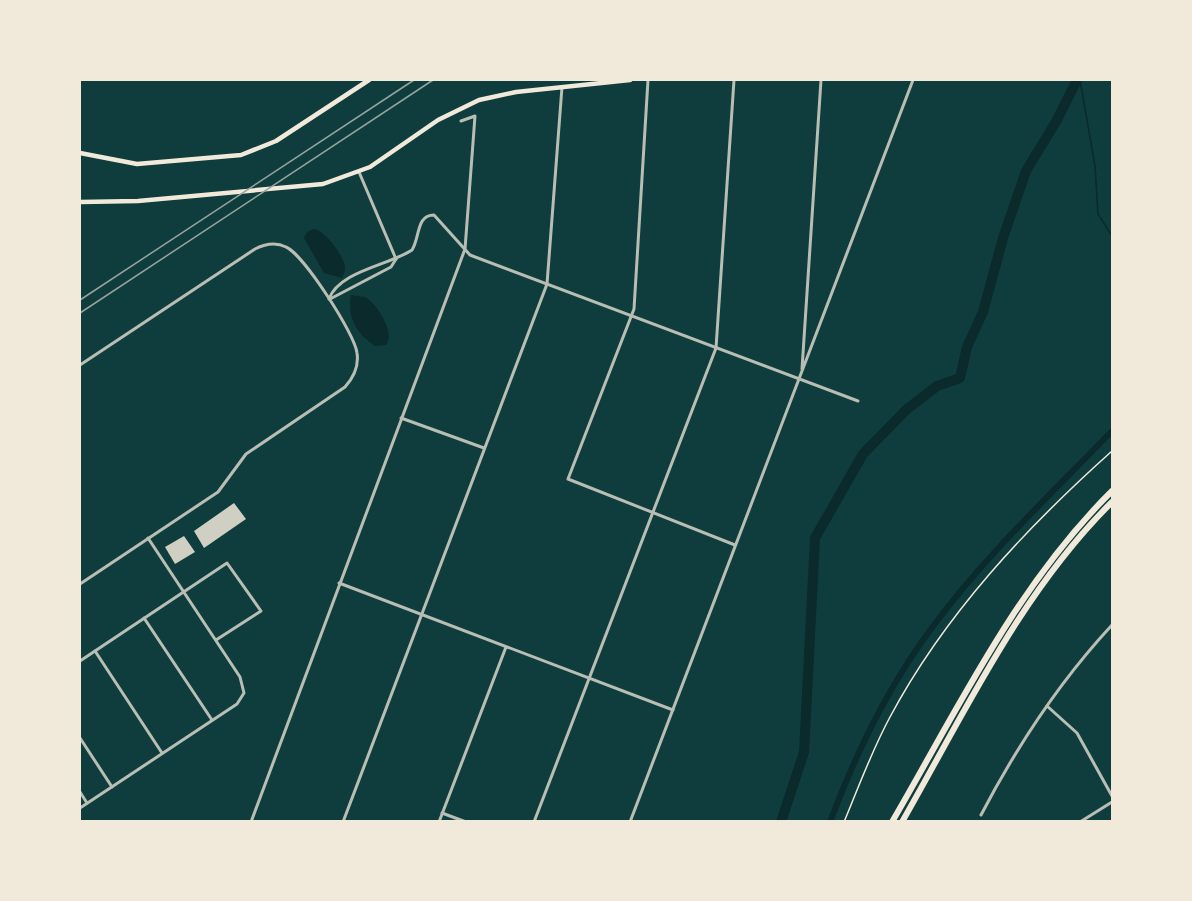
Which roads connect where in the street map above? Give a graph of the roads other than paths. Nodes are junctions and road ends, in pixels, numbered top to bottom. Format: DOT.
graph roads {
  1 [pos="369,80"];
  2 [pos="630,80"];
  3 [pos="648,80"];
  4 [pos="734,80"];
  5 [pos="821,80"];
  6 [pos="913,80"];
  7 [pos="562,86"];
  8 [pos="461,121"];
  9 [pos="80,153"];
  10 [pos="359,172"];
  11 [pos="80,202"];
  12 [pos="465,249"];
  13 [pos="396,259"];
  14 [pos="547,284"];
  15 [pos="329,299"];
  16 [pos="632,316"];
  17 [pos="716,348"];
  18 [pos="80,365"];
  19 [pos="801,377"];
  20 [pos="858,401"];
  21 [pos="400,418"];
  22 [pos="484,448"];
  23 [pos="1113,491"];
  24 [pos="1113,502"];
  25 [pos="652,512"];
  26 [pos="148,538"];
  27 [pos="735,545"];
  28 [pos="339,583"];
  29 [pos="80,584"];
  30 [pos="182,592"];
  31 [pos="422,614"];
  32 [pos="144,618"];
  33 [pos="1113,625"];
  34 [pos="216,640"];
  35 [pos="506,646"];
  36 [pos="95,651"];
  37 [pos="80,661"];
  38 [pos="589,678"];
  39 [pos="1047,706"];
  40 [pos="673,710"];
  41 [pos="212,720"];
  42 [pos="80,738"];
  43 [pos="162,753"];
  44 [pos="112,787"];
  45 [pos="80,792"];
  46 [pos="1113,796"];
  47 [pos="1113,802"];
  48 [pos="87,804"];
  49 [pos="80,808"];
  50 [pos="442,813"];
  51 [pos="981,815"];
  52 [pos="251,822"];
  53 [pos="343,822"];
  54 [pos="439,822"];
  55 [pos="466,822"];
  56 [pos="534,822"];
  57 [pos="630,822"];
  58 [pos="892,822"];
  59 [pos="902,822"];
  60 [pos="1080,822"];
  1 -- 9 [label="main road"];
  2 -- 7 [label="main road"];
  3 -- 16 [label="street"];
  4 -- 17 [label="street"];
  5 -- 19 [label="street"];
  6 -- 19 [label="street"];
  7 -- 10 [label="main road"];
  7 -- 14 [label="street"];
  8 -- 12 [label="street"];
  10 -- 11 [label="main road"];
  10 -- 13 [label="street"];
  12 -- 13 [label="street"];
  12 -- 14 [label="street"];
  12 -- 21 [label="street"];
  13 -- 15 [label="street"];
  13 -- 15 [label="street"];
  14 -- 16 [label="street"];
  14 -- 22 [label="street"];
  15 -- 18 [label="street"];
  15 -- 26 [label="street"];
  16 -- 17 [label="street"];
  16 -- 25 [label="street"];
  17 -- 19 [label="street"];
  17 -- 25 [label="street"];
  19 -- 20 [label="street"];
  19 -- 27 [label="street"];
  21 -- 22 [label="street"];
  21 -- 28 [label="street"];
  22 -- 31 [label="street"];
  23 -- 58 [label="highway"];
  24 -- 59 [label="highway"];
  25 -- 27 [label="street"];
  25 -- 38 [label="street"];
  26 -- 29 [label="street"];
  26 -- 30 [label="street"];
  27 -- 40 [label="street"];
  28 -- 31 [label="street"];
  28 -- 52 [label="street"];
  30 -- 32 [label="street"];
  30 -- 34 [label="street"];
  30 -- 34 [label="street"];
  31 -- 35 [label="street"];
  31 -- 53 [label="street"];
  32 -- 36 [label="street"];
  32 -- 41 [label="street"];
  33 -- 39 [label="street"];
  34 -- 41 [label="street"];
  35 -- 38 [label="street"];
  35 -- 50 [label="street"];
  36 -- 37 [label="street"];
  36 -- 43 [label="street"];
  38 -- 40 [label="street"];
  38 -- 56 [label="street"];
  39 -- 46 [label="street"];
  39 -- 51 [label="street"];
  40 -- 57 [label="street"];
  41 -- 43 [label="street"];
  42 -- 44 [label="street"];
  43 -- 44 [label="street"];
  44 -- 48 [label="street"];
  45 -- 48 [label="street"];
  47 -- 60 [label="street"];
  48 -- 49 [label="street"];
  50 -- 54 [label="street"];
  50 -- 55 [label="street"];
}
